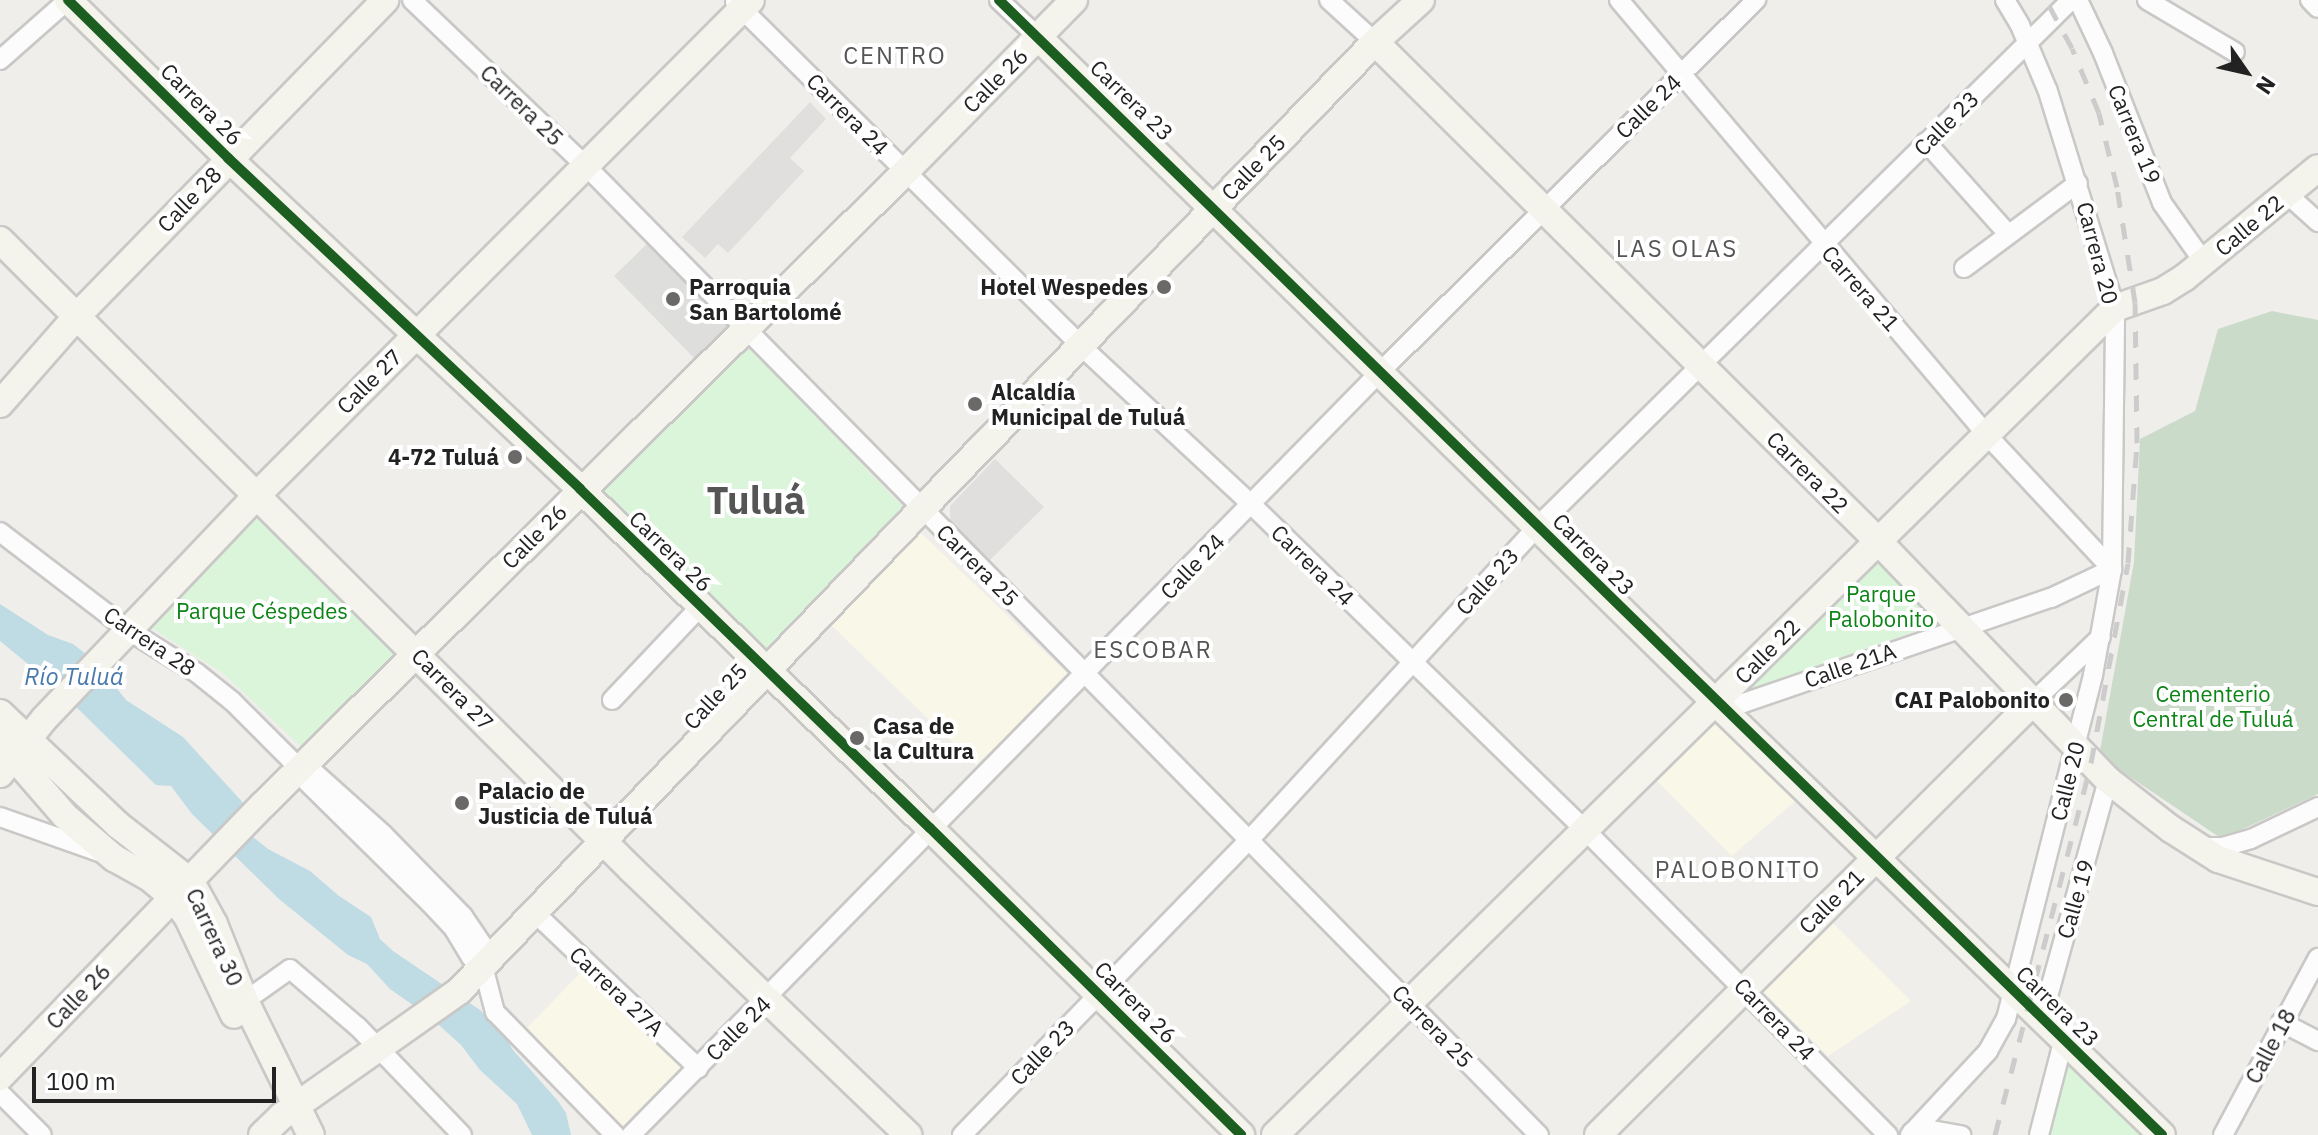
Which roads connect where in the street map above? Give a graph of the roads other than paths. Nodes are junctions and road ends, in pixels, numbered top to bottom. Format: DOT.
graph roads {
  1 [pos="68,0"];
  2 [pos="385,0"];
  3 [pos="412,0"];
  4 [pos="999,0"];
  5 [pos="1074,0"];
  6 [pos="1329,0"];
  7 [pos="1421,0"];
  8 [pos="1619,0"];
  9 [pos="1756,0"];
  10 [pos="2005,0"];
  11 [pos="2071,0"];
  12 [pos="2078,0"];
  13 [pos="2147,0"];
  14 [pos="2310,0"];
  15 [pos="742,3"];
  16 [pos="2318,8"];
  17 [pos="1038,37"];
  18 [pos="1375,42"];
  19 [pos="2028,42"];
  20 [pos="2235,52"];
  21 [pos="0,60"];
  22 [pos="1681,75"];
  23 [pos="1926,142"];
  24 [pos="228,158"];
  25 [pos="586,166"];
  26 [pos="2318,168"];
  27 [pos="905,172"];
  28 [pos="2078,183"];
  29 [pos="2287,194"];
  30 [pos="1214,207"];
  31 [pos="1543,209"];
  32 [pos="2318,222"];
  33 [pos="2008,234"];
  34 [pos="0,240"];
  35 [pos="1823,244"];
  36 [pos="2204,262"];
  37 [pos="1964,268"];
  38 [pos="2115,308"];
  39 [pos="78,315"];
  40 [pos="747,328"];
  41 [pos="417,334"];
  42 [pos="1081,346"];
  43 [pos="1699,363"];
  44 [pos="1381,371"];
  45 [pos="0,404"];
  46 [pos="1986,434"];
  47 [pos="580,489"];
  48 [pos="257,495"];
  49 [pos="1252,505"];
  50 [pos="922,509"];
  51 [pos="1538,526"];
  52 [pos="0,532"];
  53 [pos="1878,541"];
  54 [pos="2112,569"];
  55 [pos="700,607"];
  56 [pos="1962,626"];
  57 [pos="128,630"];
  58 [pos="2101,637"];
  59 [pos="417,653"];
  60 [pos="1413,662"];
  61 [pos="766,671"];
  62 [pos="1086,675"];
  63 [pos="612,700"];
  64 [pos="2035,700"];
  65 [pos="1719,706"];
  66 [pos="0,713"];
  67 [pos="2076,747"];
  68 [pos="10,753"];
  69 [pos="297,766"];
  70 [pos="2108,780"];
  71 [pos="2318,807"];
  72 [pos="0,817"];
  73 [pos="930,828"];
  74 [pos="1586,831"];
  75 [pos="1251,838"];
  76 [pos="605,842"];
  77 [pos="2196,847"];
  78 [pos="1876,856"];
  79 [pos="114,858"];
  80 [pos="183,890"];
  81 [pos="2318,892"];
  82 [pos="536,914"];
  83 [pos="2318,958"];
  84 [pos="483,966"];
  85 [pos="1744,988"];
  86 [pos="2015,992"];
  87 [pos="1099,993"];
  88 [pos="768,997"];
  89 [pos="245,1001"];
  90 [pos="1410,1002"];
  91 [pos="2042,1018"];
  92 [pos="2281,1022"];
  93 [pos="2064,1038"];
  94 [pos="2318,1041"];
  95 [pos="385,1043"];
  96 [pos="698,1068"];
  97 [pos="0,1077"];
  98 [pos="0,1093"];
  99 [pos="290,1119"];
  100 [pos="1911,1134"];
  101 [pos="42,1135"];
  102 [pos="262,1135"];
  103 [pos="311,1135"];
  104 [pos="462,1135"];
  105 [pos="615,1135"];
  106 [pos="631,1135"];
  107 [pos="908,1135"];
  108 [pos="962,1135"];
  109 [pos="1241,1135"];
  110 [pos="1275,1135"];
  111 [pos="1539,1135"];
  112 [pos="1598,1135"];
  113 [pos="1888,1135"];
  114 [pos="1961,1135"];
  115 [pos="2039,1135"];
  116 [pos="2162,1135"];
  117 [pos="2223,1135"];
  1 -- 21 [label="street"];
  1 -- 24 [label="street, Carrera 26"];
  2 -- 24 [label="street, Calle 28"];
  3 -- 25 [label="street, Carrera 25"];
  4 -- 17 [label="street, Carrera 23"];
  5 -- 17 [label="street, Calle 26"];
  6 -- 18 [label="street, Carrera 22"];
  7 -- 18 [label="street, Calle 25"];
  8 -- 22 [label="street, Carrera 21"];
  9 -- 22 [label="street, Calle 24"];
  10 -- 19 [label="street, Carrera 20"];
  11 -- 19 [label="street, Calle 23"];
  12 -- 36 [label="street, Carrera 19"];
  13 -- 20 [label="street"];
  14 -- 16 [label="street"];
  15 -- 25 [label="street, Calle 27"];
  15 -- 27 [label="street, Carrera 24"];
  17 -- 27 [label="street, Calle 26"];
  17 -- 30 [label="street, Carrera 23"];
  18 -- 30 [label="street, Calle 25"];
  18 -- 31 [label="street, Carrera 22"];
  19 -- 23 [label="street, Calle 23"];
  19 -- 28 [label="street, Carrera 20"];
  22 -- 31 [label="street, Calle 24"];
  22 -- 35 [label="street, Carrera 21"];
  23 -- 33 [label="street"];
  23 -- 35 [label="street, Calle 23"];
  24 -- 39 [label="street, Calle 28"];
  24 -- 41 [label="street, Carrera 26"];
  25 -- 40 [label="street, Carrera 25"];
  25 -- 41 [label="street, Calle 27"];
  26 -- 29 [label="street, Calle 22"];
  27 -- 40 [label="street, Calle 26"];
  27 -- 42 [label="street, Carrera 24"];
  28 -- 33 [label="street"];
  28 -- 38 [label="street, Carrera 20"];
  29 -- 32 [label="street"];
  29 -- 36 [label="street, Calle 22"];
  30 -- 42 [label="street, Calle 25"];
  30 -- 44 [label="street, Carrera 23"];
  31 -- 43 [label="street, Carrera 22"];
  31 -- 44 [label="street, Calle 24"];
  33 -- 37 [label="street"];
  34 -- 39 [label="street, Carrera 27"];
  35 -- 43 [label="street, Calle 23"];
  35 -- 46 [label="street, Carrera 21"];
  36 -- 38 [label="street, Calle 22"];
  38 -- 46 [label="street, Calle 22"];
  38 -- 54 [label="street, Carrera 20"];
  39 -- 45 [label="street, Calle 28"];
  39 -- 48 [label="street, Carrera 27"];
  40 -- 47 [label="street, Calle 26"];
  40 -- 50 [label="street, Carrera 25"];
  41 -- 47 [label="street, Carrera 26"];
  41 -- 48 [label="street, Calle 27"];
  42 -- 49 [label="street, Carrera 24"];
  42 -- 50 [label="street, Calle 25"];
  43 -- 51 [label="street, Calle 23"];
  43 -- 53 [label="street, Carrera 22"];
  44 -- 49 [label="street, Calle 24"];
  44 -- 51 [label="street, Carrera 23"];
  46 -- 53 [label="street, Calle 22"];
  46 -- 54 [label="street, Carrera 21"];
  47 -- 55 [label="street, Carrera 26"];
  47 -- 59 [label="street, Calle 26"];
  48 -- 57 [label="street, Calle 27"];
  48 -- 59 [label="street, Carrera 27"];
  49 -- 60 [label="street, Carrera 24"];
  49 -- 62 [label="street, Calle 24"];
  50 -- 61 [label="street, Calle 25"];
  50 -- 62 [label="street, Carrera 25"];
  51 -- 60 [label="street, Calle 23"];
  51 -- 65 [label="street, Carrera 23"];
  52 -- 57 [label="street, Carrera 28"];
  53 -- 56 [label="street, Carrera 22"];
  53 -- 65 [label="street, Calle 22"];
  54 -- 56 [label="street, Calle 21A"];
  54 -- 58 [label="street, Calle 20"];
  55 -- 61 [label="street, Carrera 26"];
  55 -- 63 [label="street"];
  56 -- 64 [label="street, Carrera 22"];
  56 -- 65 [label="street, Calle 21A"];
  57 -- 68 [label="street, Calle 27"];
  57 -- 69 [label="street, Carrera 28"];
  58 -- 64 [label="street, Calle 21"];
  58 -- 67 [label="street, Calle 20"];
  59 -- 69 [label="street, Calle 26"];
  59 -- 76 [label="street, Carrera 27"];
  60 -- 74 [label="street, Carrera 24"];
  60 -- 75 [label="street, Calle 23"];
  61 -- 73 [label="street, Carrera 26"];
  61 -- 76 [label="street, Calle 25"];
  62 -- 73 [label="street, Calle 24"];
  62 -- 75 [label="street, Carrera 25"];
  64 -- 67 [label="street, Carrera 22"];
  64 -- 78 [label="street, Calle 21"];
  65 -- 74 [label="street, Calle 22"];
  65 -- 78 [label="street, Carrera 23"];
  66 -- 68 [label="street, Carrera 30"];
  67 -- 70 [label="street, Carrera 22"];
  67 -- 86 [label="street, Calle 20"];
  68 -- 79 [label="street, Carrera 30"];
  68 -- 80 [label="street, Carrera 30"];
  69 -- 80 [label="street, Calle 26"];
  69 -- 84 [label="street, Carrera 28"];
  70 -- 77 [label="street, Carrera 22"];
  70 -- 91 [label="street, Calle 19"];
  71 -- 77 [label="street"];
  72 -- 79 [label="street"];
  73 -- 87 [label="street, Carrera 26"];
  73 -- 88 [label="street, Calle 24"];
  74 -- 85 [label="street, Carrera 24"];
  74 -- 90 [label="street, Calle 22"];
  75 -- 87 [label="street, Calle 23"];
  75 -- 90 [label="street, Carrera 25"];
  76 -- 82 [label="street, Calle 25"];
  76 -- 88 [label="street, Carrera 27"];
  77 -- 81 [label="street, Carrera 22"];
  78 -- 85 [label="street, Calle 21"];
  78 -- 86 [label="street, Carrera 23"];
  79 -- 80 [label="street, Carrera 30"];
  80 -- 89 [label="street, Carrera 30"];
  80 -- 97 [label="street, Calle 26"];
  80 -- 99 [label="street, Carrera 30"];
  82 -- 84 [label="street, Calle 25"];
  82 -- 96 [label="street, Carrera 27A"];
  83 -- 92 [label="street, Calle 18"];
  84 -- 95 [label="street, Calle 25"];
  84 -- 105 [label="street, Carrera 28"];
  85 -- 112 [label="street, Calle 21"];
  85 -- 113 [label="street, Carrera 24"];
  86 -- 91 [label="street, Carrera 23"];
  86 -- 100 [label="street, Calle 20"];
  87 -- 108 [label="street, Calle 23"];
  87 -- 109 [label="street, Carrera 26"];
  88 -- 96 [label="street, Calle 24"];
  88 -- 107 [label="street, Carrera 27"];
  89 -- 95 [label="street"];
  89 -- 99 [label="street, Carrera 30"];
  90 -- 110 [label="street, Calle 22"];
  90 -- 111 [label="street, Carrera 25"];
  91 -- 93 [label="street, Carrera 23"];
  92 -- 94 [label="street"];
  92 -- 117 [label="street, Calle 18"];
  93 -- 115 [label="street"];
  93 -- 116 [label="street, Carrera 23"];
  95 -- 99 [label="street, Calle 25"];
  95 -- 104 [label="street"];
  96 -- 106 [label="street, Calle 24"];
  98 -- 101 [label="street"];
  99 -- 102 [label="street, Calle 25"];
  99 -- 103 [label="street, Carrera 30"];
  100 -- 114 [label="street"];
}
